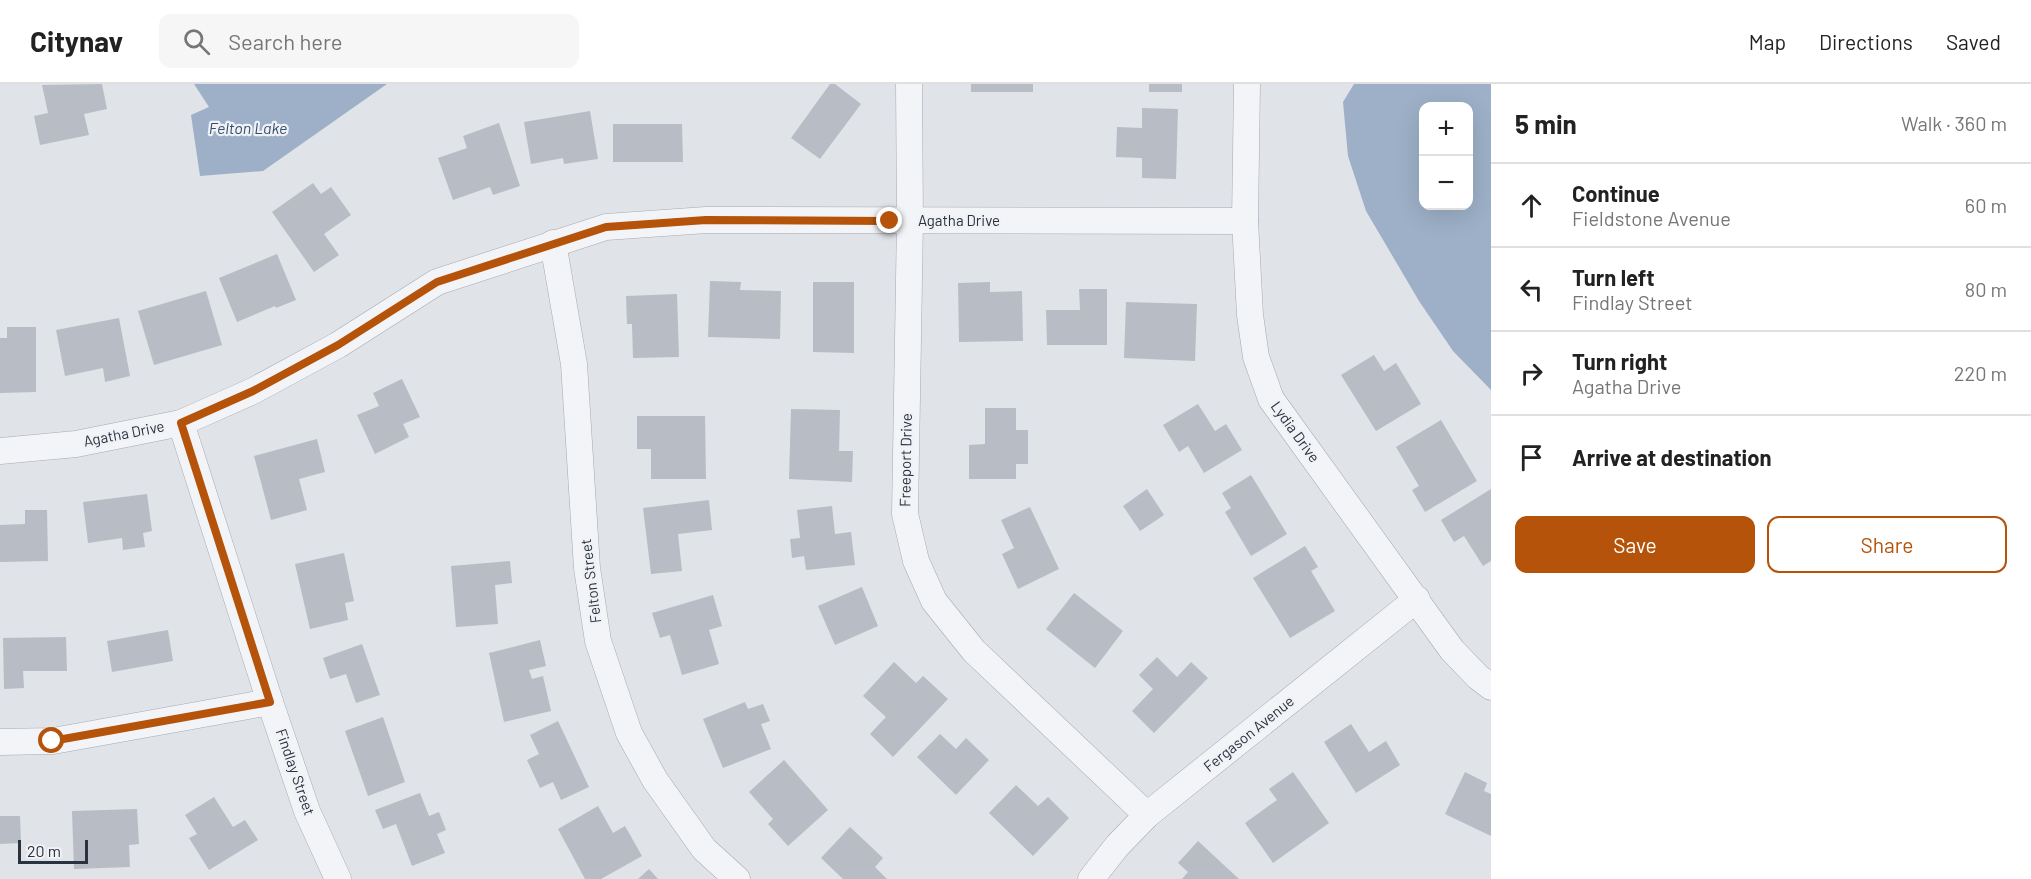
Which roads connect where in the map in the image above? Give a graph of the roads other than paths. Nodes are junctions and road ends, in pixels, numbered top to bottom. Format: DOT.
graph roads {
  1 [pos="909,84"];
  2 [pos="1247,84"];
  3 [pos="910,221"];
  4 [pos="1245,221"];
  5 [pos="553,243"];
  6 [pos="181,423"];
  7 [pos="0,451"];
  8 [pos="1417,599"];
  9 [pos="1491,687"];
  10 [pos="270,702"];
  11 [pos="0,742"];
  12 [pos="1147,815"];
  13 [pos="339,879"];
  14 [pos="737,879"];
  15 [pos="1091,879"];
  1 -- 3 [label="street, Freeport Drive"];
  2 -- 4 [label="street, Lydia Drive"];
  3 -- 4 [label="street, Agatha Drive"];
  3 -- 5 [label="street, Agatha Drive"];
  3 -- 12 [label="street, Freeport Drive"];
  4 -- 8 [label="street, Lydia Drive"];
  5 -- 6 [label="street, Agatha Drive"];
  5 -- 14 [label="street, Felton Street"];
  6 -- 7 [label="street, Agatha Drive"];
  6 -- 10 [label="street, Findlay Street"];
  8 -- 9 [label="street, Lydia Drive"];
  8 -- 12 [label="street, Fergason Avenue"];
  10 -- 11 [label="street"];
  10 -- 13 [label="street, Findlay Street"];
  12 -- 15 [label="street, Fergason Avenue"];
}
